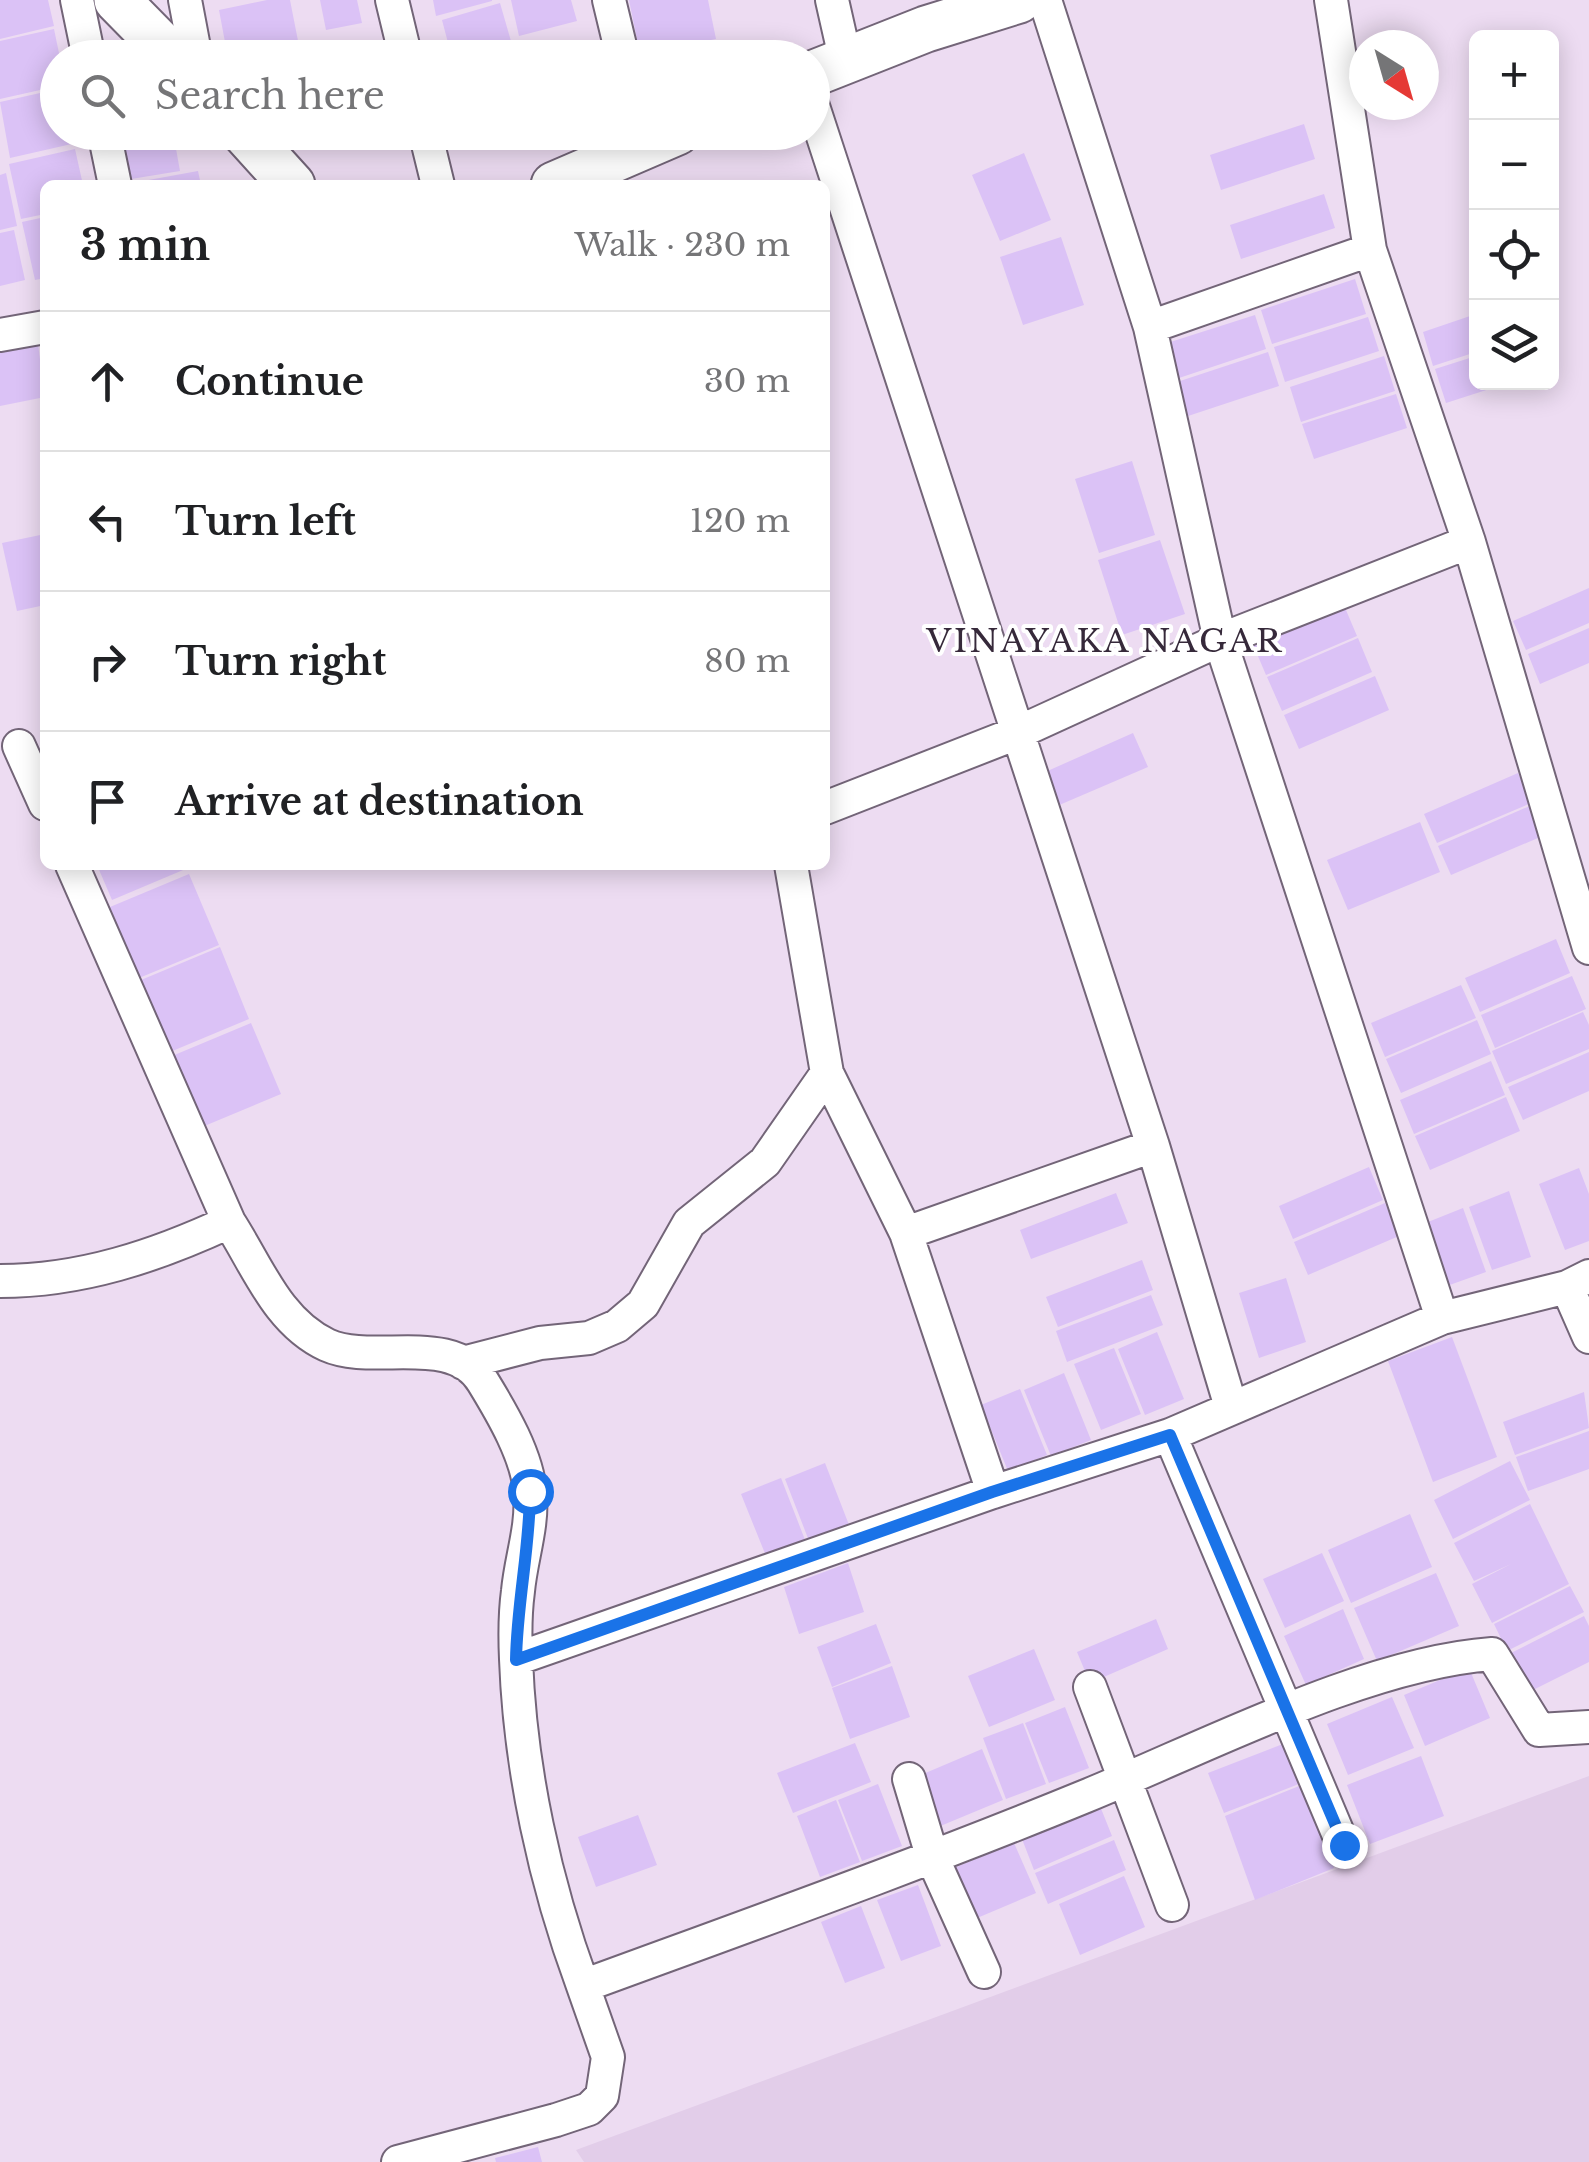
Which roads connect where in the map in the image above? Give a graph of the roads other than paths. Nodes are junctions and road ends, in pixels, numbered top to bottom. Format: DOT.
graph roads {
  1 [pos="77,0"];
  2 [pos="117,0"];
  3 [pos="185,0"];
  4 [pos="392,0"];
  5 [pos="609,0"];
  6 [pos="832,0"];
  7 [pos="1019,0"];
  8 [pos="1045,0"];
  9 [pos="1331,0"];
  10 [pos="85,40"];
  11 [pos="156,40"];
  12 [pos="193,40"];
  13 [pos="402,40"];
  14 [pos="619,40"];
  15 [pos="830,45"];
  16 [pos="830,68"];
  17 [pos="108,150"];
  18 [pos="260,150"];
  19 [pos="429,150"];
  20 [pos="629,150"];
  21 [pos="827,150"];
  22 [pos="114,180"];
  23 [pos="287,180"];
  24 [pos="437,180"];
  25 [pos="571,180"];
  26 [pos="1370,250"];
  27 [pos="40,327"];
  28 [pos="1150,327"];
  29 [pos="0,335"];
  30 [pos="1470,542"];
  31 [pos="1220,640"];
  32 [pos="1017,732"];
  33 [pos="19,746"];
  34 [pos="40,793"];
  35 [pos="830,806"];
  36 [pos="74,870"];
  37 [pos="792,870"];
  38 [pos="1589,948"];
  39 [pos="827,1073"];
  40 [pos="1153,1146"];
  41 [pos="229,1222"];
  42 [pos="906,1233"];
  43 [pos="0,1281"];
  44 [pos="1578,1281"];
  45 [pos="1442,1318"];
  46 [pos="1589,1337"];
  47 [pos="463,1363"];
  48 [pos="1231,1407"];
  49 [pos="1170,1435"];
  50 [pos="992,1492"];
  51 [pos="516,1660"];
  52 [pos="1090,1687"];
  53 [pos="1285,1713"];
  54 [pos="1589,1727"];
  55 [pos="909,1779"];
  56 [pos="1122,1781"];
  57 [pos="1344,1845"];
  58 [pos="932,1859"];
  59 [pos="1172,1904"];
  60 [pos="984,1972"];
  61 [pos="583,1986"];
  62 [pos="398,2162"];
  1 -- 10 [label="street"];
  2 -- 11 [label="street"];
  3 -- 12 [label="street"];
  4 -- 13 [label="street"];
  5 -- 14 [label="street"];
  6 -- 15 [label="street"];
  7 -- 16 [label="street"];
  8 -- 28 [label="street"];
  9 -- 26 [label="street"];
  17 -- 22 [label="street"];
  18 -- 23 [label="street"];
  19 -- 24 [label="street"];
  20 -- 25 [label="street"];
  21 -- 32 [label="street"];
  26 -- 28 [label="street"];
  26 -- 30 [label="street"];
  27 -- 29 [label="street"];
  28 -- 31 [label="street"];
  30 -- 31 [label="street"];
  30 -- 38 [label="street"];
  31 -- 32 [label="street"];
  31 -- 45 [label="street"];
  32 -- 35 [label="street"];
  32 -- 40 [label="street"];
  33 -- 34 [label="street"];
  36 -- 41 [label="street"];
  37 -- 39 [label="street"];
  39 -- 42 [label="street"];
  39 -- 47 [label="street"];
  40 -- 42 [label="street"];
  40 -- 48 [label="street"];
  41 -- 43 [label="street"];
  41 -- 47 [label="street"];
  42 -- 50 [label="street"];
  44 -- 45 [label="street"];
  44 -- 46 [label="street"];
  45 -- 48 [label="street"];
  47 -- 51 [label="street"];
  48 -- 49 [label="street"];
  49 -- 50 [label="street"];
  49 -- 53 [label="street"];
  50 -- 51 [label="street"];
  51 -- 61 [label="street"];
  52 -- 56 [label="street"];
  53 -- 54 [label="street"];
  53 -- 56 [label="street"];
  53 -- 57 [label="street"];
  55 -- 58 [label="street"];
  56 -- 58 [label="street"];
  56 -- 59 [label="street"];
  58 -- 60 [label="street"];
  58 -- 61 [label="street"];
  61 -- 62 [label="street"];
}
